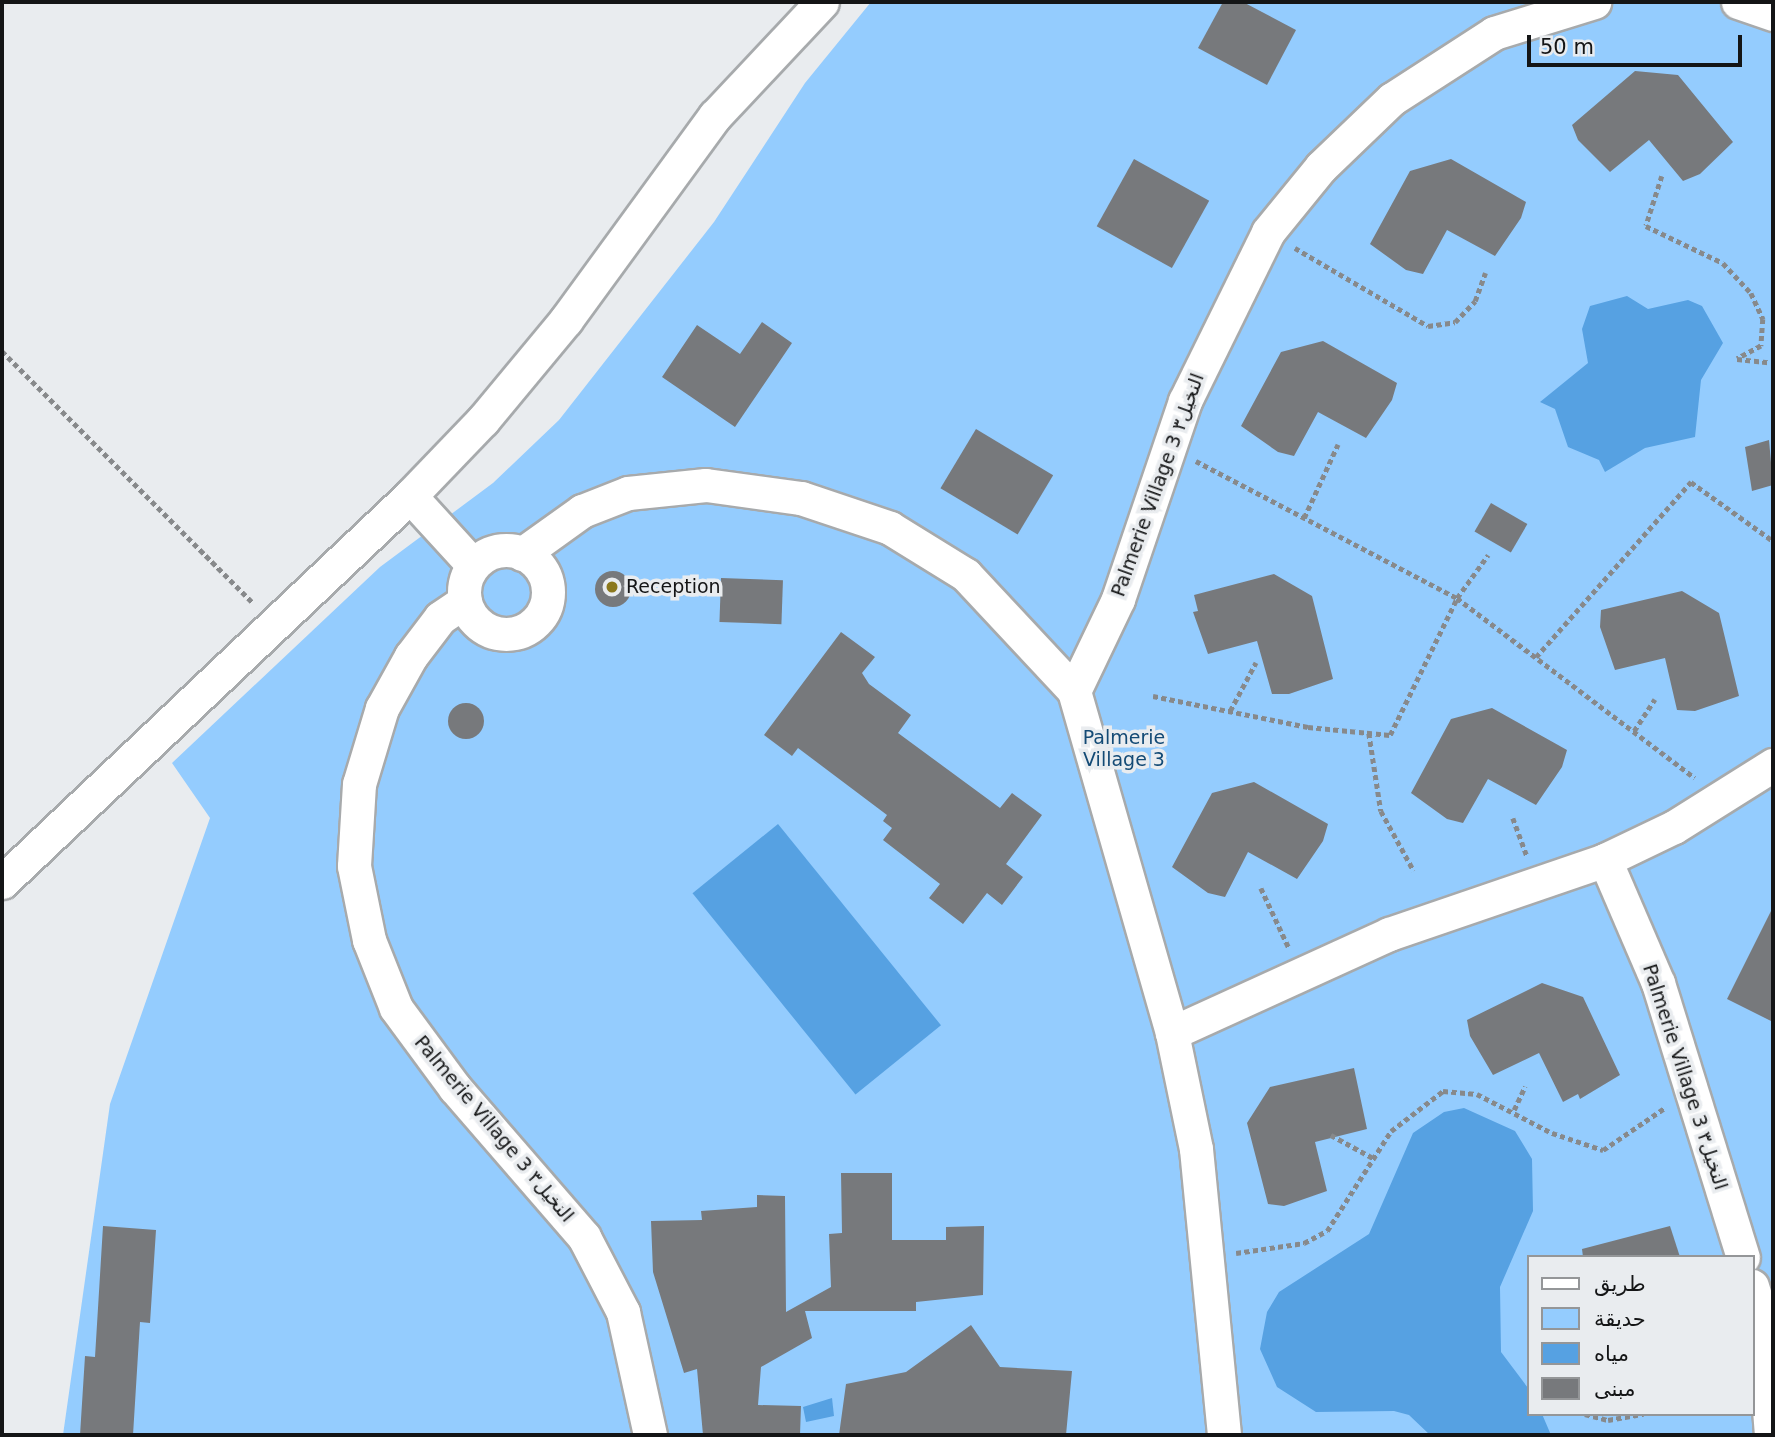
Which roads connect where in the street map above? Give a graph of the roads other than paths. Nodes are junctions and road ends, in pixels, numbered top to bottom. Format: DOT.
graph roads {
  1 [pos="822,2"];
  2 [pos="1594,2"];
  3 [pos="1738,2"];
  4 [pos="1773,13"];
  5 [pos="410,496"];
  6 [pos="522,554"];
  7 [pos="473,565"];
  8 [pos="465,601"];
  9 [pos="1074,691"];
  10 [pos="1773,765"];
  11 [pos="1605,860"];
  12 [pos="2,882"];
  13 [pos="1172,1033"];
  14 [pos="1742,1255"];
  15 [pos="1754,1292"];
  16 [pos="650,1435"];
  17 [pos="1224,1435"];
  18 [pos="1770,1435"];
  1 -- 5 [label="street"];
  2 -- 9 [label="street, Palmerie Village 3 النخيل٣"];
  3 -- 4 [label="street"];
  5 -- 7 [label="street"];
  5 -- 12 [label="street"];
  6 -- 7 [label="street"];
  6 -- 8 [label="street"];
  6 -- 9 [label="street"];
  7 -- 8 [label="street"];
  8 -- 16 [label="street, Palmerie Village 3 النخيل٣"];
  9 -- 13 [label="street"];
  10 -- 11 [label="street"];
  11 -- 13 [label="street"];
  11 -- 14 [label="street, Palmerie Village 3 النخيل٣"];
  13 -- 17 [label="street"];
  15 -- 18 [label="street"];
}
